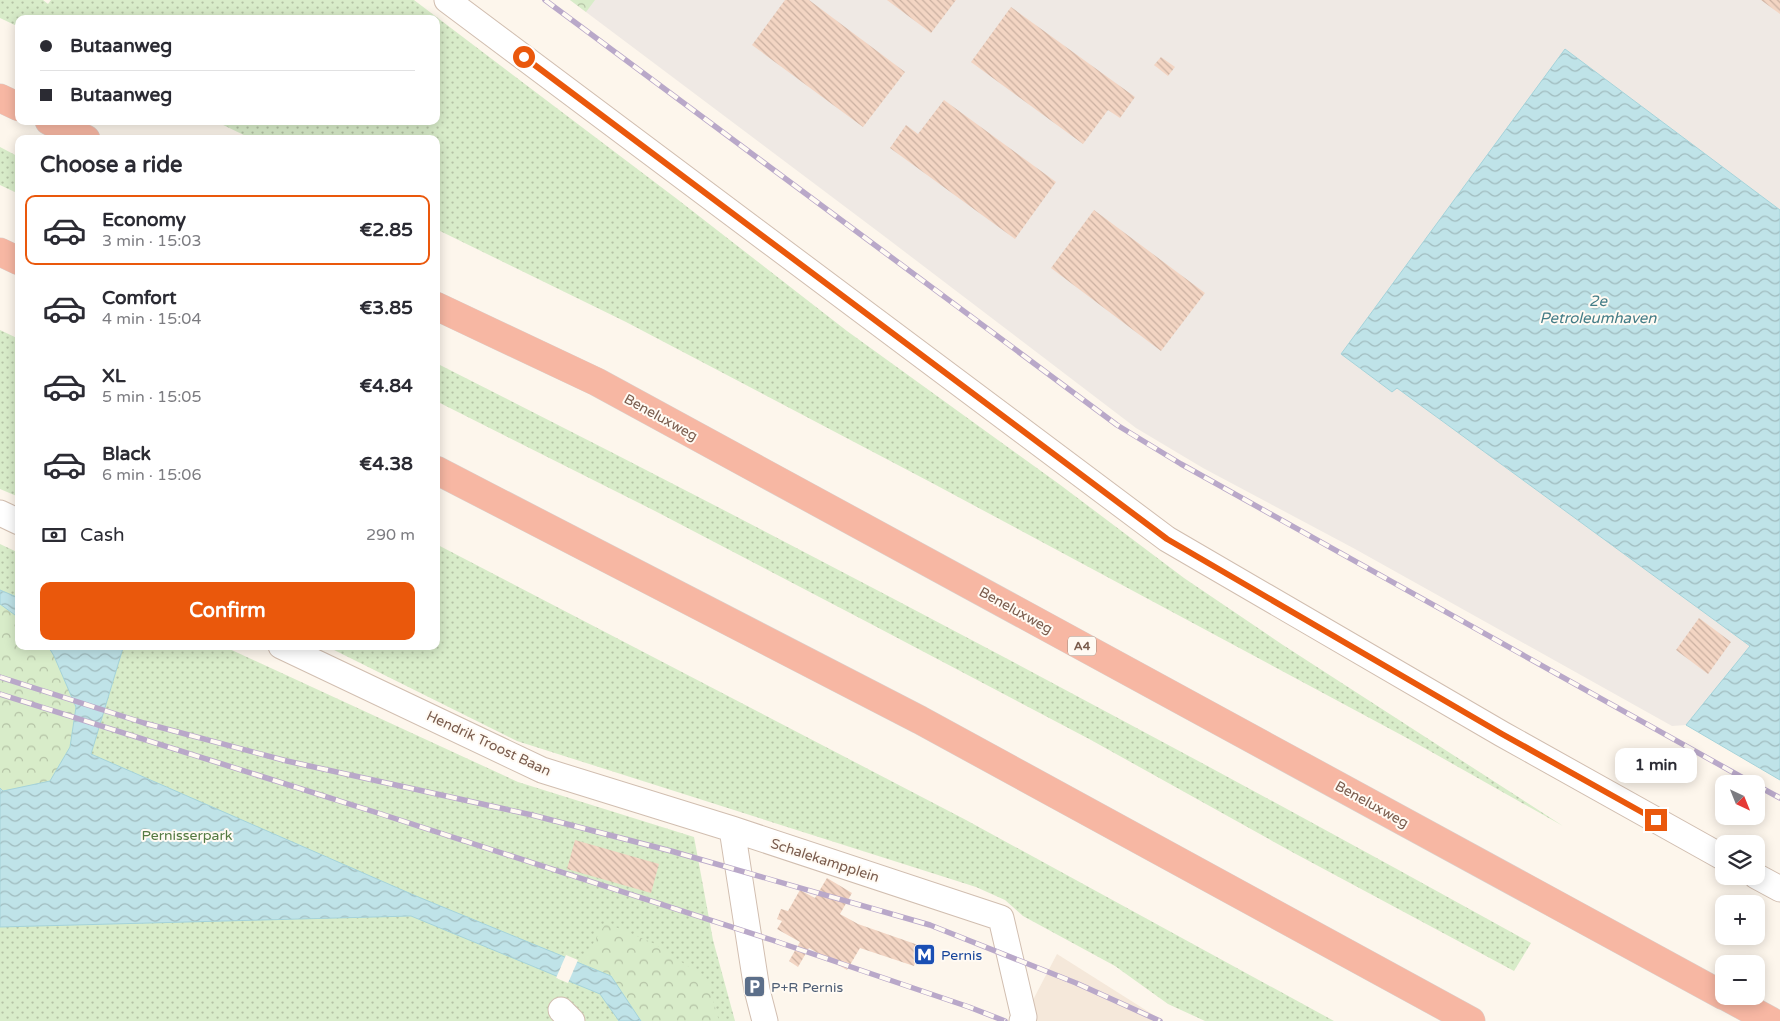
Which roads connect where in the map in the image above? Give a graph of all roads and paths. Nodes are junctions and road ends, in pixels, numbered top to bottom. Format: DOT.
graph roads {
  1 [pos="447,0"];
  2 [pos="0,98"];
  3 [pos="15,105"];
  4 [pos="57,125"];
  5 [pos="78,135"];
  6 [pos="0,252"];
  7 [pos="15,260"];
  8 [pos="440,308"];
  9 [pos="440,472"];
  10 [pos="0,513"];
  11 [pos="15,520"];
  12 [pos="289,650"];
  13 [pos="732,829"];
  14 [pos="1715,853"];
  15 [pos="1765,881"];
  16 [pos="1780,889"];
  17 [pos="1715,991"];
  18 [pos="1741,1005"];
  19 [pos="764,1021"];
  20 [pos="1022,1021"];
  21 [pos="1471,1021"];
  22 [pos="1770,1021"];
  1 -- 14 [label="street"];
  2 -- 3 [label="highway"];
  4 -- 5 [label="highway"];
  6 -- 7 [label="highway"];
  8 -- 17 [label="highway, Beneluxweg / A4"];
  9 -- 21 [label="highway"];
  10 -- 11 [label="street"];
  12 -- 13 [label="street, Hendrik Troost Baan"];
  13 -- 19 [label="street"];
  13 -- 20 [label="street, Schalekampplein"];
  15 -- 16 [label="street"];
  18 -- 22 [label="highway, Beneluxweg / A4"];
}
